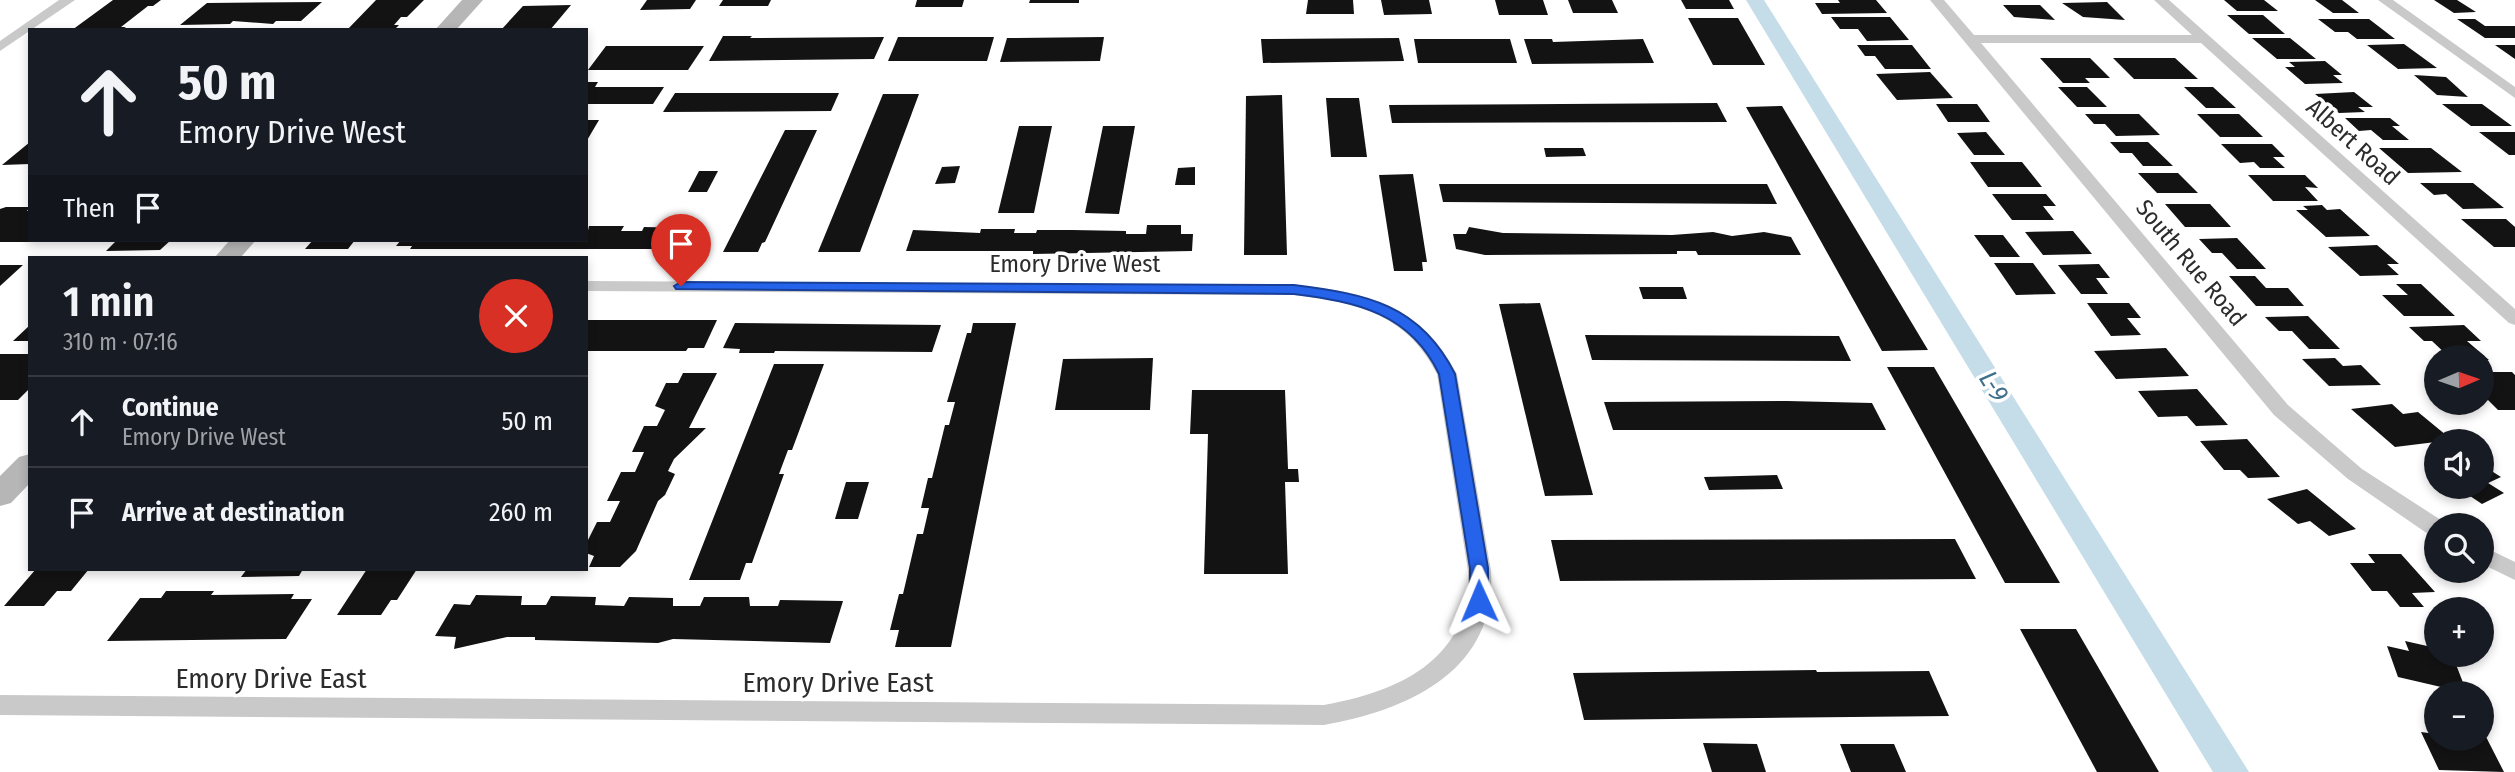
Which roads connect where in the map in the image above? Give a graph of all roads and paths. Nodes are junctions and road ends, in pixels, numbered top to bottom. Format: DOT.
graph roads {
  1 [pos="68,0"];
  2 [pos="473,0"];
  3 [pos="1937,0"];
  4 [pos="2161,0"];
  5 [pos="2385,0"];
  6 [pos="447,28"];
  7 [pos="1969,39"];
  8 [pos="2204,39"];
  9 [pos="0,47"];
  10 [pos="2515,94"];
  11 [pos="242,242"];
  12 [pos="228,256"];
  13 [pos="588,286"];
  14 [pos="2515,319"];
  15 [pos="1460,457"];
  16 [pos="28,466"];
  17 [pos="0,495"];
  18 [pos="2424,520"];
  19 [pos="2494,561"];
  20 [pos="2515,572"];
  21 [pos="0,705"];
  1 -- 9 [label="street"];
  2 -- 6 [label="street"];
  3 -- 7 [label="street, South Rue Road"];
  4 -- 8 [label="street, Albert Road"];
  5 -- 10 [label="street"];
  7 -- 8 [label="street"];
  7 -- 18 [label="street, South Rue Road"];
  8 -- 14 [label="street, Albert Road"];
  11 -- 12 [label="street"];
  13 -- 15 [label="street, Emory Drive West"];
  15 -- 21 [label="street, Emory Drive East"];
  16 -- 17 [label="street"];
  19 -- 20 [label="street"];
}
